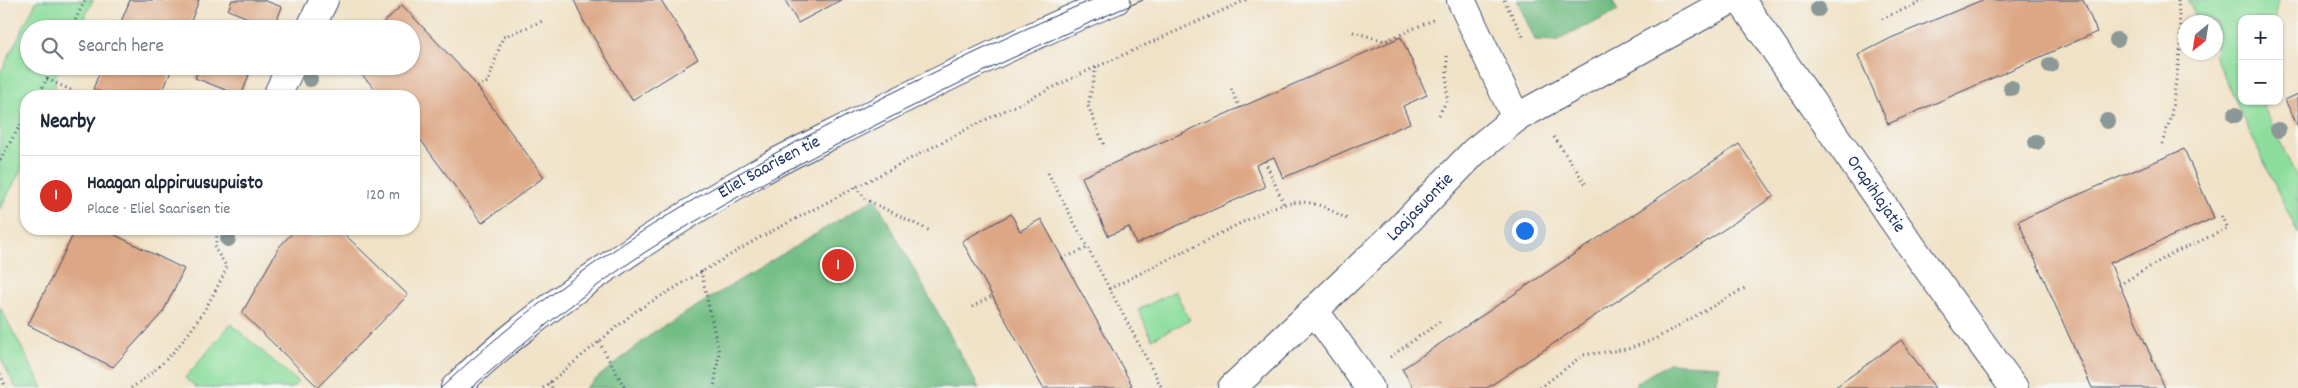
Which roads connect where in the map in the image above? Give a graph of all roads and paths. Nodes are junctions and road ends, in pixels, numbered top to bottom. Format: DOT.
graph roads {
  1 [pos="85,0"];
  2 [pos="324,0"];
  3 [pos="1116,0"];
  4 [pos="1246,0"];
  5 [pos="1461,0"];
  6 [pos="1504,0"];
  7 [pos="1735,0"];
  8 [pos="1925,0"];
  9 [pos="2178,0"];
  10 [pos="1430,14"];
  11 [pos="1882,19"];
  12 [pos="75,20"];
  13 [pos="314,20"];
  14 [pos="546,20"];
  15 [pos="1433,20"];
  16 [pos="1437,29"];
  17 [pos="1354,32"];
  18 [pos="1524,38"];
  19 [pos="1447,54"];
  20 [pos="1097,67"];
  21 [pos="48,75"];
  22 [pos="288,75"];
  23 [pos="47,78"];
  24 [pos="477,87"];
  25 [pos="1231,89"];
  26 [pos="40,90"];
  27 [pos="72,90"];
  28 [pos="280,90"];
  29 [pos="1240,108"];
  30 [pos="1439,115"];
  31 [pos="1516,118"];
  32 [pos="20,125"];
  33 [pos="1549,129"];
  34 [pos="2162,144"];
  35 [pos="1106,146"];
  36 [pos="0,160"];
  37 [pos="1265,161"];
  38 [pos="1048,173"];
  39 [pos="1586,186"];
  40 [pos="855,187"];
  41 [pos="1284,204"];
  42 [pos="2221,215"];
  43 [pos="1350,221"];
  44 [pos="930,231"];
  45 [pos="217,235"];
  46 [pos="1087,248"];
  47 [pos="1062,259"];
  48 [pos="701,271"];
  49 [pos="2119,285"];
  50 [pos="1745,288"];
  51 [pos="1109,289"];
  52 [pos="992,296"];
  53 [pos="972,307"];
  54 [pos="1314,310"];
  55 [pos="1442,320"];
  56 [pos="599,342"];
  57 [pos="0,374"];
  58 [pos="550,382"];
  59 [pos="1366,384"];
  60 [pos="6,388"];
  61 [pos="131,388"];
  62 [pos="455,388"];
  63 [pos="543,388"];
  64 [pos="552,388"];
  65 [pos="625,388"];
  66 [pos="714,388"];
  67 [pos="1162,388"];
  68 [pos="1232,388"];
  69 [pos="1540,388"];
  70 [pos="2014,388"];
  1 -- 12 [label="path"];
  2 -- 13 [label="street"];
  3 -- 62 [label="street, Eliel Saarisen tie"];
  4 -- 20 [label="path"];
  5 -- 31 [label="street"];
  6 -- 18 [label="path"];
  7 -- 31 [label="street, Orapihlajatie"];
  7 -- 70 [label="street, Orapihlajatie"];
  8 -- 11 [label="path"];
  9 -- 34 [label="path"];
  10 -- 15 [label="path"];
  14 -- 24 [label="path"];
  15 -- 16 [label="path"];
  15 -- 17 [label="path"];
  19 -- 30 [label="path"];
  20 -- 35 [label="path"];
  20 -- 40 [label="path"];
  21 -- 23 [label="path"];
  22 -- 28 [label="street"];
  23 -- 26 [label="path"];
  23 -- 27 [label="path"];
  25 -- 29 [label="path"];
  31 -- 54 [label="street, Laajasuontie"];
  32 -- 36 [label="path"];
  33 -- 39 [label="path"];
  37 -- 41 [label="path"];
  38 -- 46 [label="path"];
  40 -- 44 [label="path"];
  40 -- 48 [label="path"];
  41 -- 43 [label="path"];
  41 -- 51 [label="path"];
  42 -- 49 [label="path"];
  45 -- 61 [label="path"];
  46 -- 47 [label="path"];
  46 -- 51 [label="path"];
  48 -- 56 [label="path"];
  48 -- 66 [label="path"];
  50 -- 69 [label="path"];
  51 -- 67 [label="path"];
  52 -- 53 [label="path"];
  54 -- 59 [label="street"];
  54 -- 68 [label="street, Laajasuontie"];
  55 -- 59 [label="path"];
  56 -- 58 [label="path"];
  56 -- 65 [label="path"];
  57 -- 60 [label="path"];
  58 -- 63 [label="path"];
  58 -- 64 [label="path"];
}
